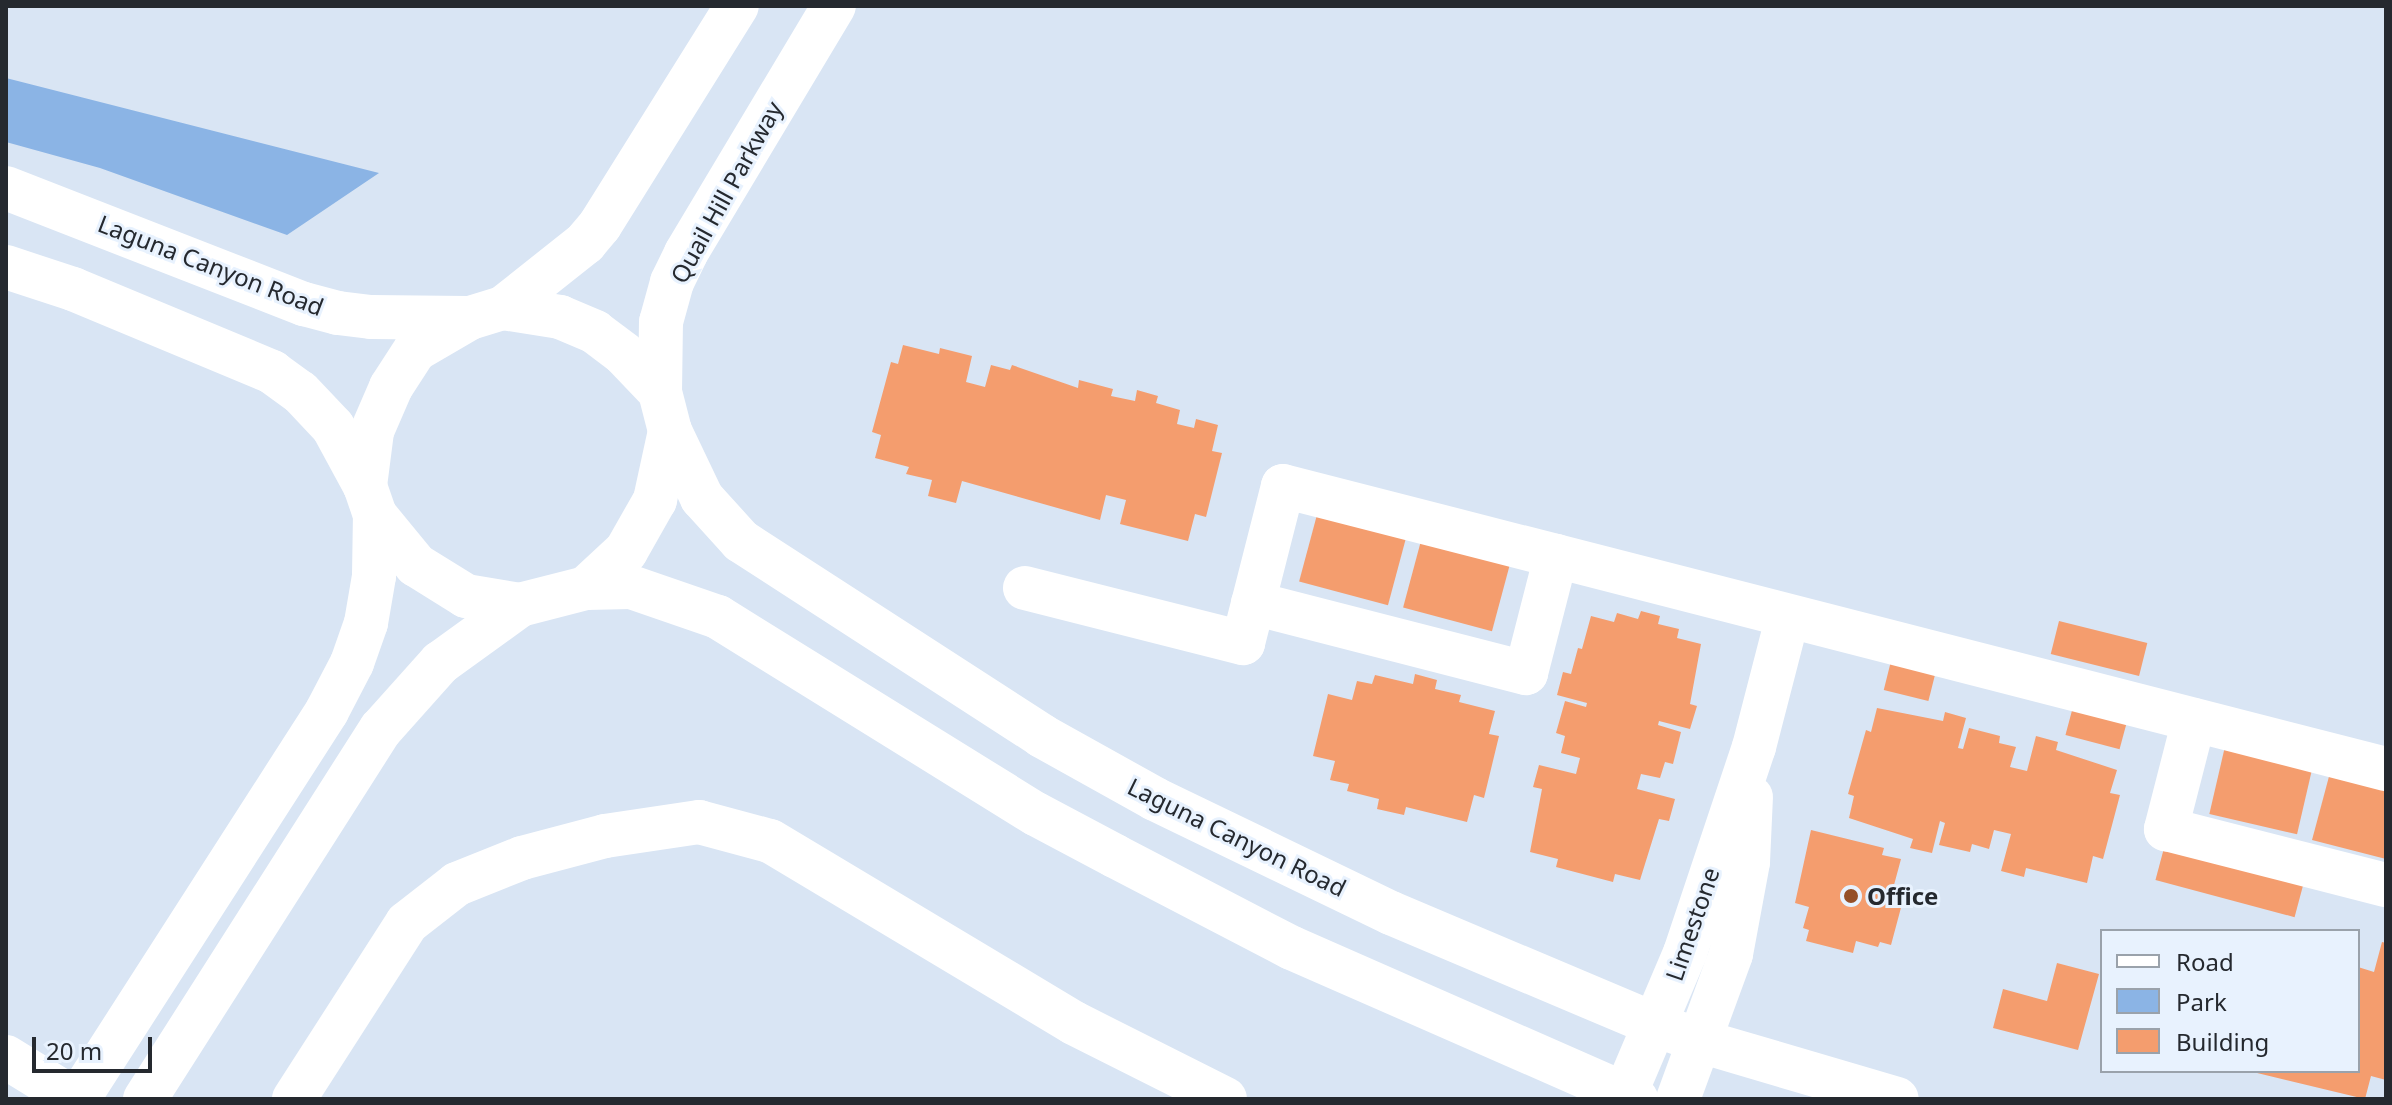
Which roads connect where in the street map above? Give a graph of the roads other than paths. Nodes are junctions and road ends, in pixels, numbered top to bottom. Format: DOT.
graph roads {
  1 [pos="737,6"];
  2 [pos="834,6"];
  3 [pos="6,188"];
  4 [pos="6,267"];
  5 [pos="486,313"];
  6 [pos="665,411"];
  7 [pos="370,500"];
  8 [pos="1556,556"];
  9 [pos="586,588"];
  10 [pos="1025,588"];
  11 [pos="1253,603"];
  12 [pos="520,605"];
  13 [pos="1788,616"];
  14 [pos="2194,720"];
  15 [pos="1754,747"];
  16 [pos="2386,769"];
  17 [pos="2386,885"];
  18 [pos="1656,1025"];
  19 [pos="1700,1041"];
  20 [pos="6,1057"];
  21 [pos="1628,1098"];
  22 [pos="76,1099"];
  23 [pos="145,1099"];
  24 [pos="294,1099"];
  25 [pos="1225,1099"];
  26 [pos="1678,1099"];
  27 [pos="1897,1099"];
  1 -- 5 [label="main road"];
  2 -- 6 [label="main road, Quail Hill Parkway"];
  3 -- 5 [label="main road, Laguna Canyon Road"];
  4 -- 7 [label="main road"];
  5 -- 6 [label="main road, Laguna Canyon Road"];
  5 -- 7 [label="main road"];
  6 -- 9 [label="main road"];
  6 -- 18 [label="main road, Laguna Canyon Road"];
  7 -- 12 [label="main road"];
  7 -- 22 [label="main road"];
  8 -- 11 [label="main road"];
  8 -- 11 [label="main road"];
  8 -- 13 [label="main road"];
  9 -- 12 [label="main road"];
  9 -- 21 [label="main road"];
  10 -- 11 [label="main road"];
  12 -- 23 [label="main road"];
  13 -- 14 [label="main road"];
  13 -- 15 [label="main road, Limestone"];
  14 -- 16 [label="main road"];
  14 -- 17 [label="main road"];
  15 -- 18 [label="main road, Limestone"];
  15 -- 19 [label="main road, Limestone"];
  18 -- 19 [label="main road, Laguna Canyon Road"];
  18 -- 21 [label="main road, Limestone"];
  19 -- 26 [label="main road, Limestone"];
  19 -- 27 [label="main road, Laguna Canyon Road"];
  20 -- 22 [label="main road"];
  24 -- 25 [label="main road"];
}
